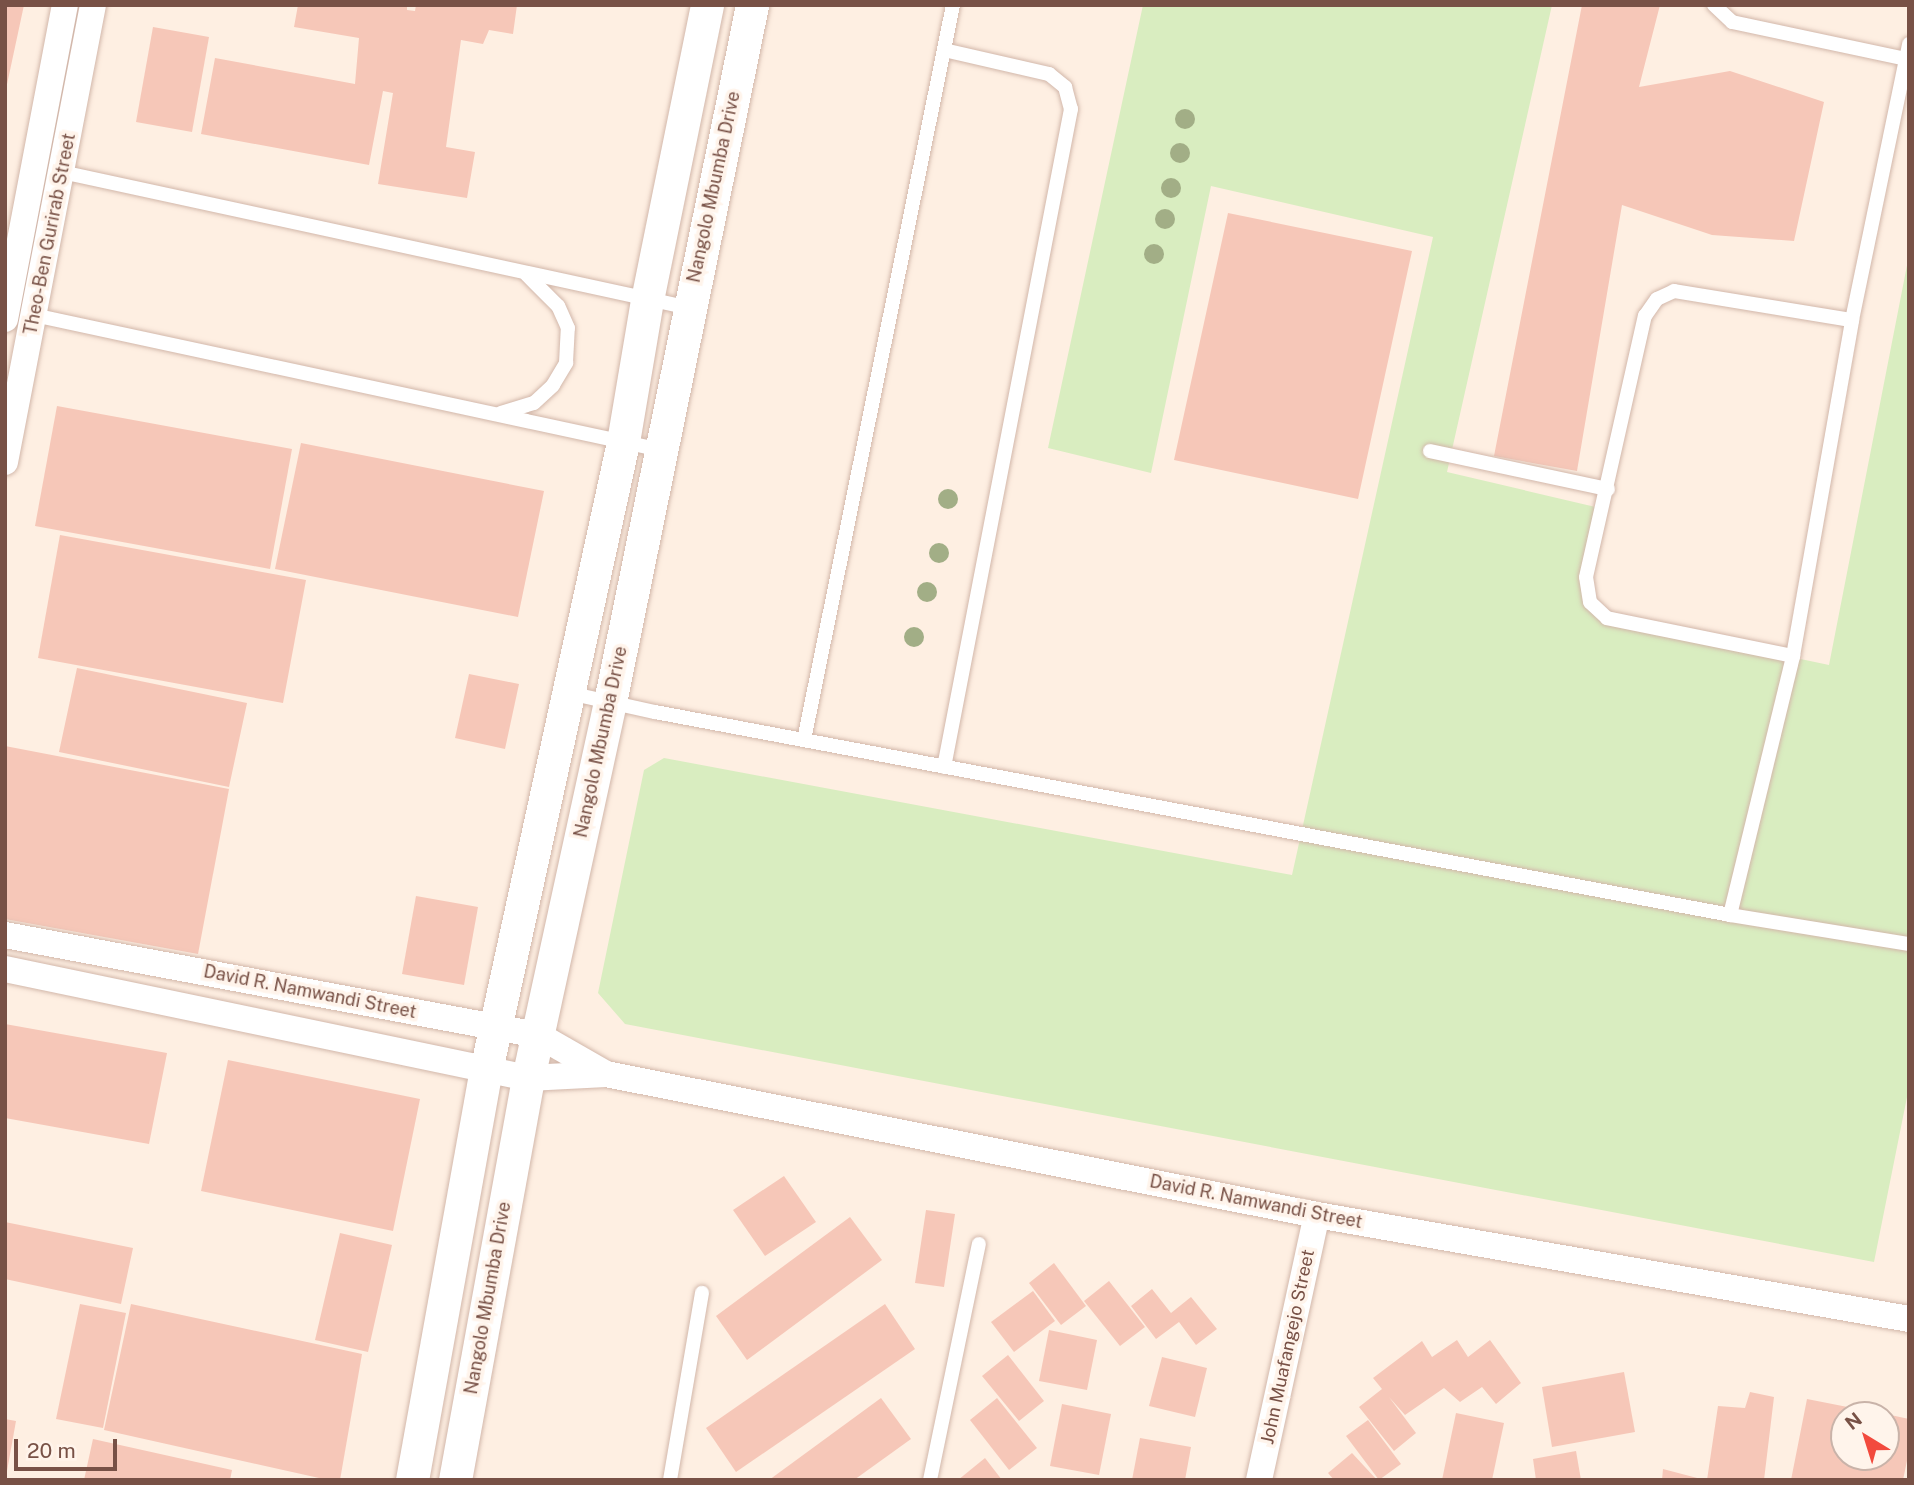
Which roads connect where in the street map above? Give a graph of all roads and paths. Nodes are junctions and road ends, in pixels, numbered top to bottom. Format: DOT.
graph roads {
  1 [pos="65,5"];
  2 [pos="93,5"];
  3 [pos="707,5"];
  4 [pos="752,5"];
  5 [pos="953,5"];
  6 [pos="1714,5"];
  7 [pos="1909,44"];
  8 [pos="943,50"];
  9 [pos="1906,59"];
  10 [pos="35,166"];
  11 [pos="62,172"];
  12 [pos="526,274"];
  13 [pos="647,300"];
  14 [pos="690,308"];
  15 [pos="6,314"];
  16 [pos="35,315"];
  17 [pos="1852,320"];
  18 [pos="494,415"];
  19 [pos="623,442"];
  20 [pos="661,450"];
  21 [pos="1430,451"];
  22 [pos="5,462"];
  23 [pos="1608,489"];
  24 [pos="1793,656"];
  25 [pos="569,692"];
  26 [pos="610,702"];
  27 [pos="804,740"];
  28 [pos="944,767"];
  29 [pos="1730,915"];
  30 [pos="5,935"];
  31 [pos="1909,944"];
  32 [pos="5,969"];
  33 [pos="495,1027"];
  34 [pos="538,1035"];
  35 [pos="486,1070"];
  36 [pos="606,1074"];
  37 [pos="528,1077"];
  38 [pos="1317,1215"];
  39 [pos="979,1244"];
  40 [pos="702,1293"];
  41 [pos="1909,1320"];
  42 [pos="412,1480"];
  43 [pos="455,1480"];
  44 [pos="670,1480"];
  45 [pos="930,1480"];
  46 [pos="1259,1480"];
  1 -- 10 [label="street, Theo-Ben Gurirab Street"];
  2 -- 11 [label="street, Theo-Ben Gurirab Street"];
  3 -- 13 [label="street"];
  4 -- 14 [label="street, Nangolo Mbumba Drive"];
  5 -- 8 [label="lane"];
  6 -- 9 [label="lane"];
  7 -- 9 [label="lane"];
  8 -- 27 [label="lane"];
  8 -- 28 [label="lane"];
  9 -- 17 [label="lane"];
  10 -- 11 [label="lane"];
  10 -- 15 [label="street, Theo-Ben Gurirab Street"];
  11 -- 12 [label="lane"];
  11 -- 16 [label="street, Theo-Ben Gurirab Street"];
  12 -- 13 [label="lane"];
  12 -- 18 [label="lane"];
  13 -- 14 [label="lane"];
  13 -- 19 [label="street"];
  14 -- 20 [label="street, Nangolo Mbumba Drive"];
  15 -- 16 [label="lane"];
  16 -- 18 [label="lane"];
  16 -- 22 [label="street, Theo-Ben Gurirab Street"];
  17 -- 23 [label="lane"];
  17 -- 24 [label="lane"];
  18 -- 19 [label="lane"];
  19 -- 20 [label="lane"];
  19 -- 25 [label="street"];
  20 -- 26 [label="street, Nangolo Mbumba Drive"];
  21 -- 23 [label="lane"];
  23 -- 24 [label="lane"];
  24 -- 29 [label="lane"];
  25 -- 26 [label="lane"];
  25 -- 33 [label="street"];
  26 -- 27 [label="lane"];
  26 -- 34 [label="street, Nangolo Mbumba Drive"];
  27 -- 28 [label="lane"];
  28 -- 29 [label="lane"];
  29 -- 31 [label="lane"];
  30 -- 33 [label="street, David R. Namwandi Street"];
  32 -- 35 [label="street, David R. Namwandi Street"];
  33 -- 34 [label="street, David R. Namwandi Street"];
  33 -- 35 [label="street"];
  34 -- 36 [label="street, David R. Namwandi Street"];
  34 -- 37 [label="street, Nangolo Mbumba Drive"];
  35 -- 37 [label="street, David R. Namwandi Street"];
  35 -- 42 [label="street"];
  36 -- 37 [label="street, David R. Namwandi Street"];
  36 -- 38 [label="street, David R. Namwandi Street"];
  37 -- 43 [label="street, Nangolo Mbumba Drive"];
  38 -- 41 [label="street, David R. Namwandi Street"];
  38 -- 46 [label="street, John Muafangejo Street"];
  39 -- 45 [label="lane"];
  40 -- 44 [label="lane"];
}
